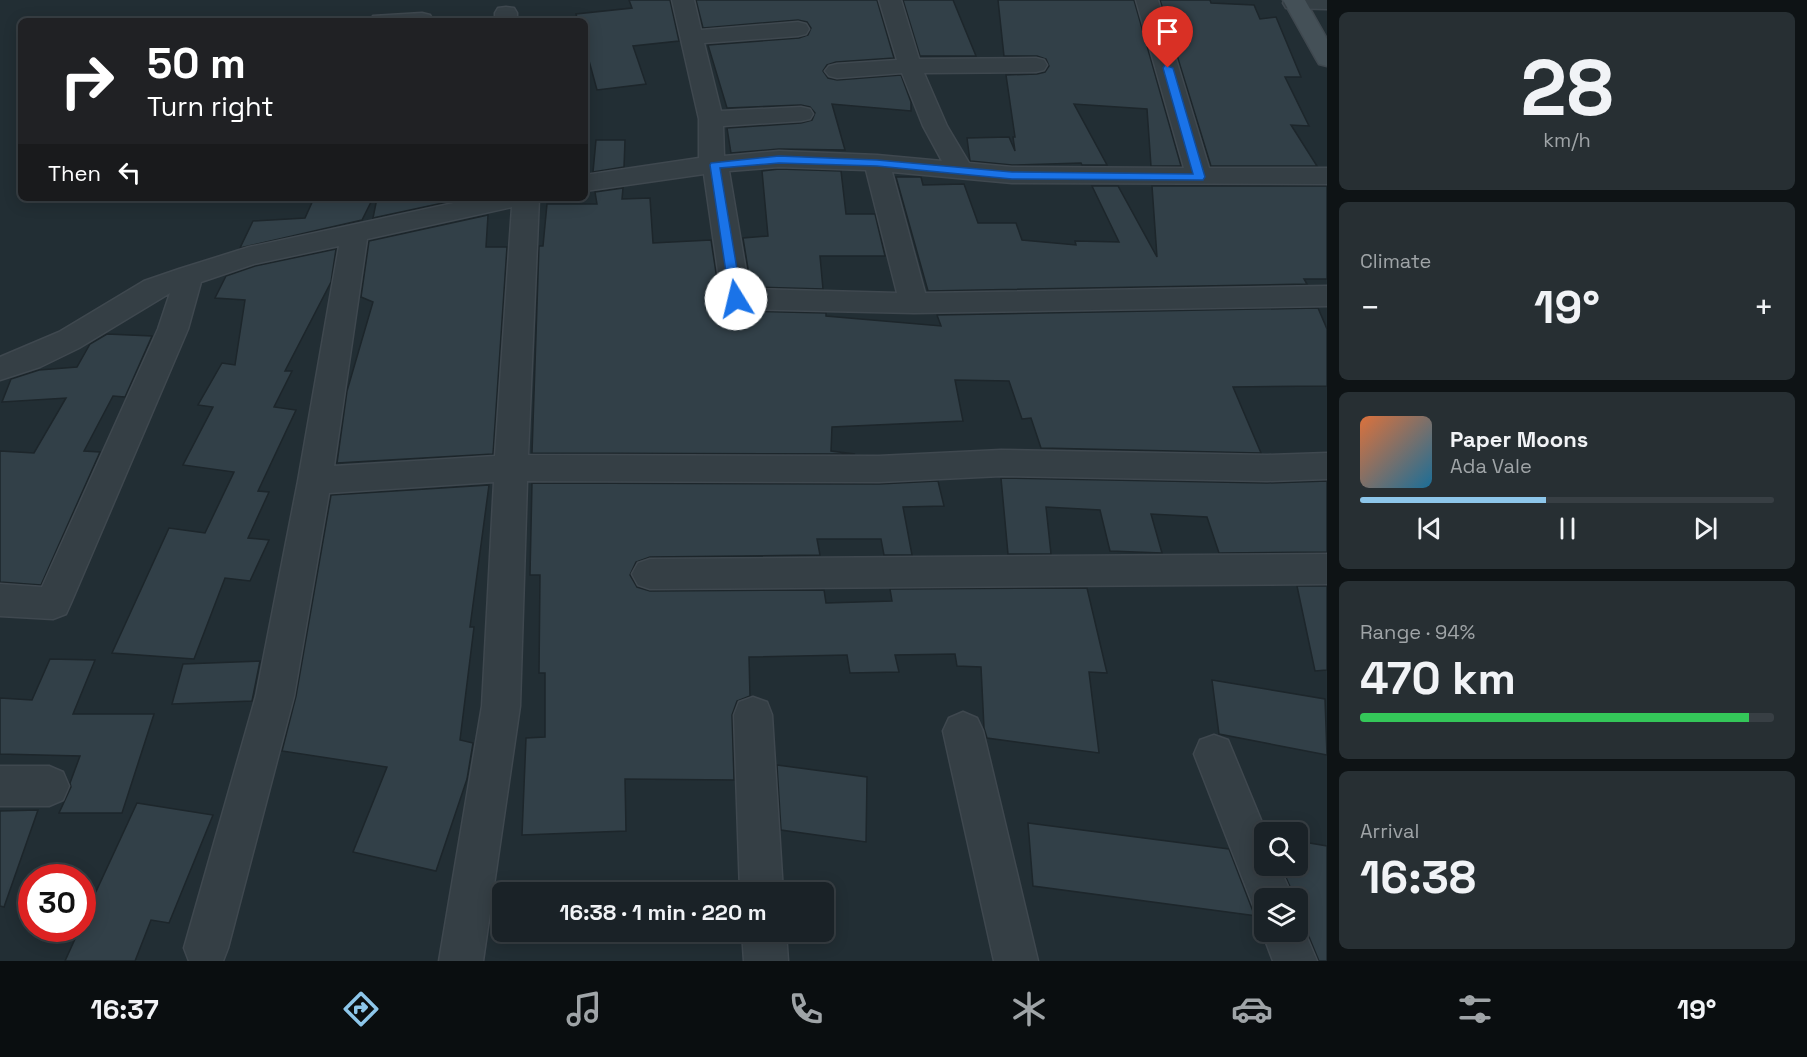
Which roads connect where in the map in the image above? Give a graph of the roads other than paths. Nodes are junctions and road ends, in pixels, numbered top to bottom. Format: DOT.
graph roads {
  1 [pos="423,0"];
  2 [pos="683,0"];
  3 [pos="890,0"];
  4 [pos="1147,0"];
  5 [pos="1294,2"];
  6 [pos="1327,3"];
  7 [pos="422,18"];
  8 [pos="798,29"];
  9 [pos="692,37"];
  10 [pos="1327,59"];
  11 [pos="1036,65"];
  12 [pos="910,66"];
  13 [pos="837,71"];
  14 [pos="801,114"];
  15 [pos="711,119"];
  16 [pos="877,163"];
  17 [pos="713,166"];
  18 [pos="961,172"];
  19 [pos="1327,176"];
  20 [pos="1199,177"];
  21 [pos="588,183"];
  22 [pos="488,201"];
  23 [pos="514,201"];
  24 [pos="410,210"];
  25 [pos="354,234"];
  26 [pos="189,276"];
  27 [pos="1327,296"];
  28 [pos="914,303"];
  29 [pos="0,369"];
  30 [pos="1327,466"];
  31 [pos="511,468"];
  32 [pos="315,481"];
  33 [pos="1327,569"];
  34 [pos="650,574"];
  35 [pos="0,600"];
  36 [pos="753,715"];
  37 [pos="963,731"];
  38 [pos="1214,754"];
  39 [pos="0,786"];
  40 [pos="49,786"];
  41 [pos="761,882"];
  42 [pos="1267,888"];
  43 [pos="765,942"];
  44 [pos="1288,942"];
  45 [pos="206,948"];
  46 [pos="461,961"];
  47 [pos="766,961"];
  48 [pos="1016,961"];
  49 [pos="1295,961"];
  1 -- 7 [label="street"];
  2 -- 9 [label="street"];
  3 -- 12 [label="street"];
  4 -- 20 [label="street"];
  5 -- 6 [label="street"];
  5 -- 10 [label="main road"];
  8 -- 9 [label="street"];
  9 -- 15 [label="street"];
  11 -- 12 [label="street"];
  12 -- 13 [label="street"];
  12 -- 18 [label="street"];
  14 -- 15 [label="street"];
  15 -- 17 [label="street"];
  16 -- 17 [label="street"];
  16 -- 18 [label="street"];
  16 -- 28 [label="street"];
  17 -- 21 [label="street"];
  17 -- 28 [label="street"];
  18 -- 20 [label="street"];
  19 -- 20 [label="street"];
  22 -- 24 [label="street"];
  23 -- 31 [label="street"];
  24 -- 25 [label="street"];
  25 -- 26 [label="street"];
  25 -- 32 [label="street"];
  26 -- 29 [label="street"];
  26 -- 35 [label="street"];
  27 -- 28 [label="street"];
  30 -- 31 [label="street"];
  31 -- 32 [label="street"];
  31 -- 46 [label="street"];
  32 -- 45 [label="street"];
  33 -- 34 [label="street"];
  36 -- 41 [label="street"];
  37 -- 48 [label="street"];
  38 -- 42 [label="street"];
  39 -- 40 [label="street"];
  43 -- 47 [label="street"];
  44 -- 49 [label="street"];
}
